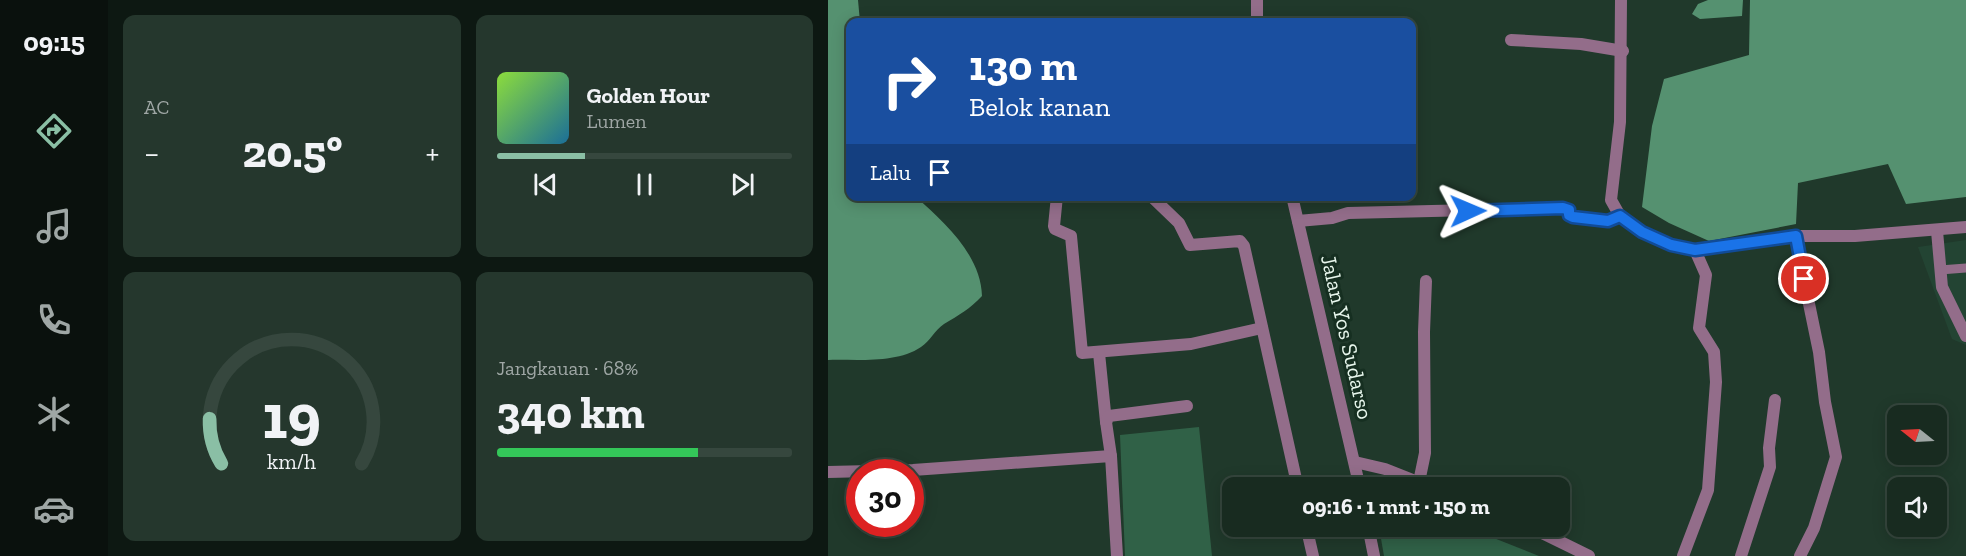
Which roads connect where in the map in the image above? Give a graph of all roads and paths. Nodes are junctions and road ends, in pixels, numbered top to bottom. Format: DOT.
graph roads {
  1 [pos="1257,0"];
  2 [pos="1621,0"];
  3 [pos="1257,18"];
  4 [pos="1511,40"];
  5 [pos="1623,51"];
  6 [pos="1056,201"];
  7 [pos="1156,201"];
  8 [pos="1293,201"];
  9 [pos="1620,216"];
  10 [pos="1298,221"];
  11 [pos="1966,227"];
  12 [pos="1937,231"];
  13 [pos="1796,236"];
  14 [pos="1695,250"];
  15 [pos="1966,268"];
  16 [pos="1940,270"];
  17 [pos="1426,281"];
  18 [pos="1262,328"];
  19 [pos="1966,336"];
  20 [pos="1099,353"];
  21 [pos="1775,400"];
  22 [pos="1187,406"];
  23 [pos="1106,422"];
  24 [pos="1111,456"];
  25 [pos="1355,462"];
  26 [pos="828,472"];
  27 [pos="1296,477"];
  28 [pos="1358,477"];
  29 [pos="1403,477"];
  30 [pos="1420,477"];
  31 [pos="1309,537"];
  32 [pos="1370,537"];
  33 [pos="1550,537"];
  34 [pos="1117,556"];
  35 [pos="1312,556"];
  36 [pos="1374,556"];
  37 [pos="1589,556"];
  38 [pos="1683,556"];
  39 [pos="1741,556"];
  40 [pos="1800,556"];
  1 -- 3 [label="street"];
  2 -- 5 [label="street"];
  4 -- 5 [label="street"];
  5 -- 9 [label="street"];
  6 -- 20 [label="street"];
  7 -- 18 [label="street"];
  8 -- 10 [label="street, Jalan Yos Sudarso"];
  9 -- 10 [label="street"];
  9 -- 14 [label="street"];
  10 -- 25 [label="street, Jalan Yos Sudarso"];
  11 -- 12 [label="street"];
  12 -- 13 [label="street"];
  12 -- 16 [label="street"];
  13 -- 14 [label="street"];
  13 -- 40 [label="street"];
  14 -- 38 [label="street"];
  15 -- 16 [label="lane"];
  16 -- 19 [label="street"];
  17 -- 30 [label="street"];
  18 -- 20 [label="street"];
  18 -- 27 [label="street"];
  20 -- 23 [label="street"];
  21 -- 39 [label="street"];
  22 -- 23 [label="street"];
  23 -- 24 [label="street"];
  24 -- 26 [label="street"];
  24 -- 34 [label="street"];
  25 -- 28 [label="street, Jalan Yos Sudarso"];
  25 -- 29 [label="street"];
  31 -- 35 [label="street"];
  32 -- 36 [label="street"];
  33 -- 37 [label="street"];
}
